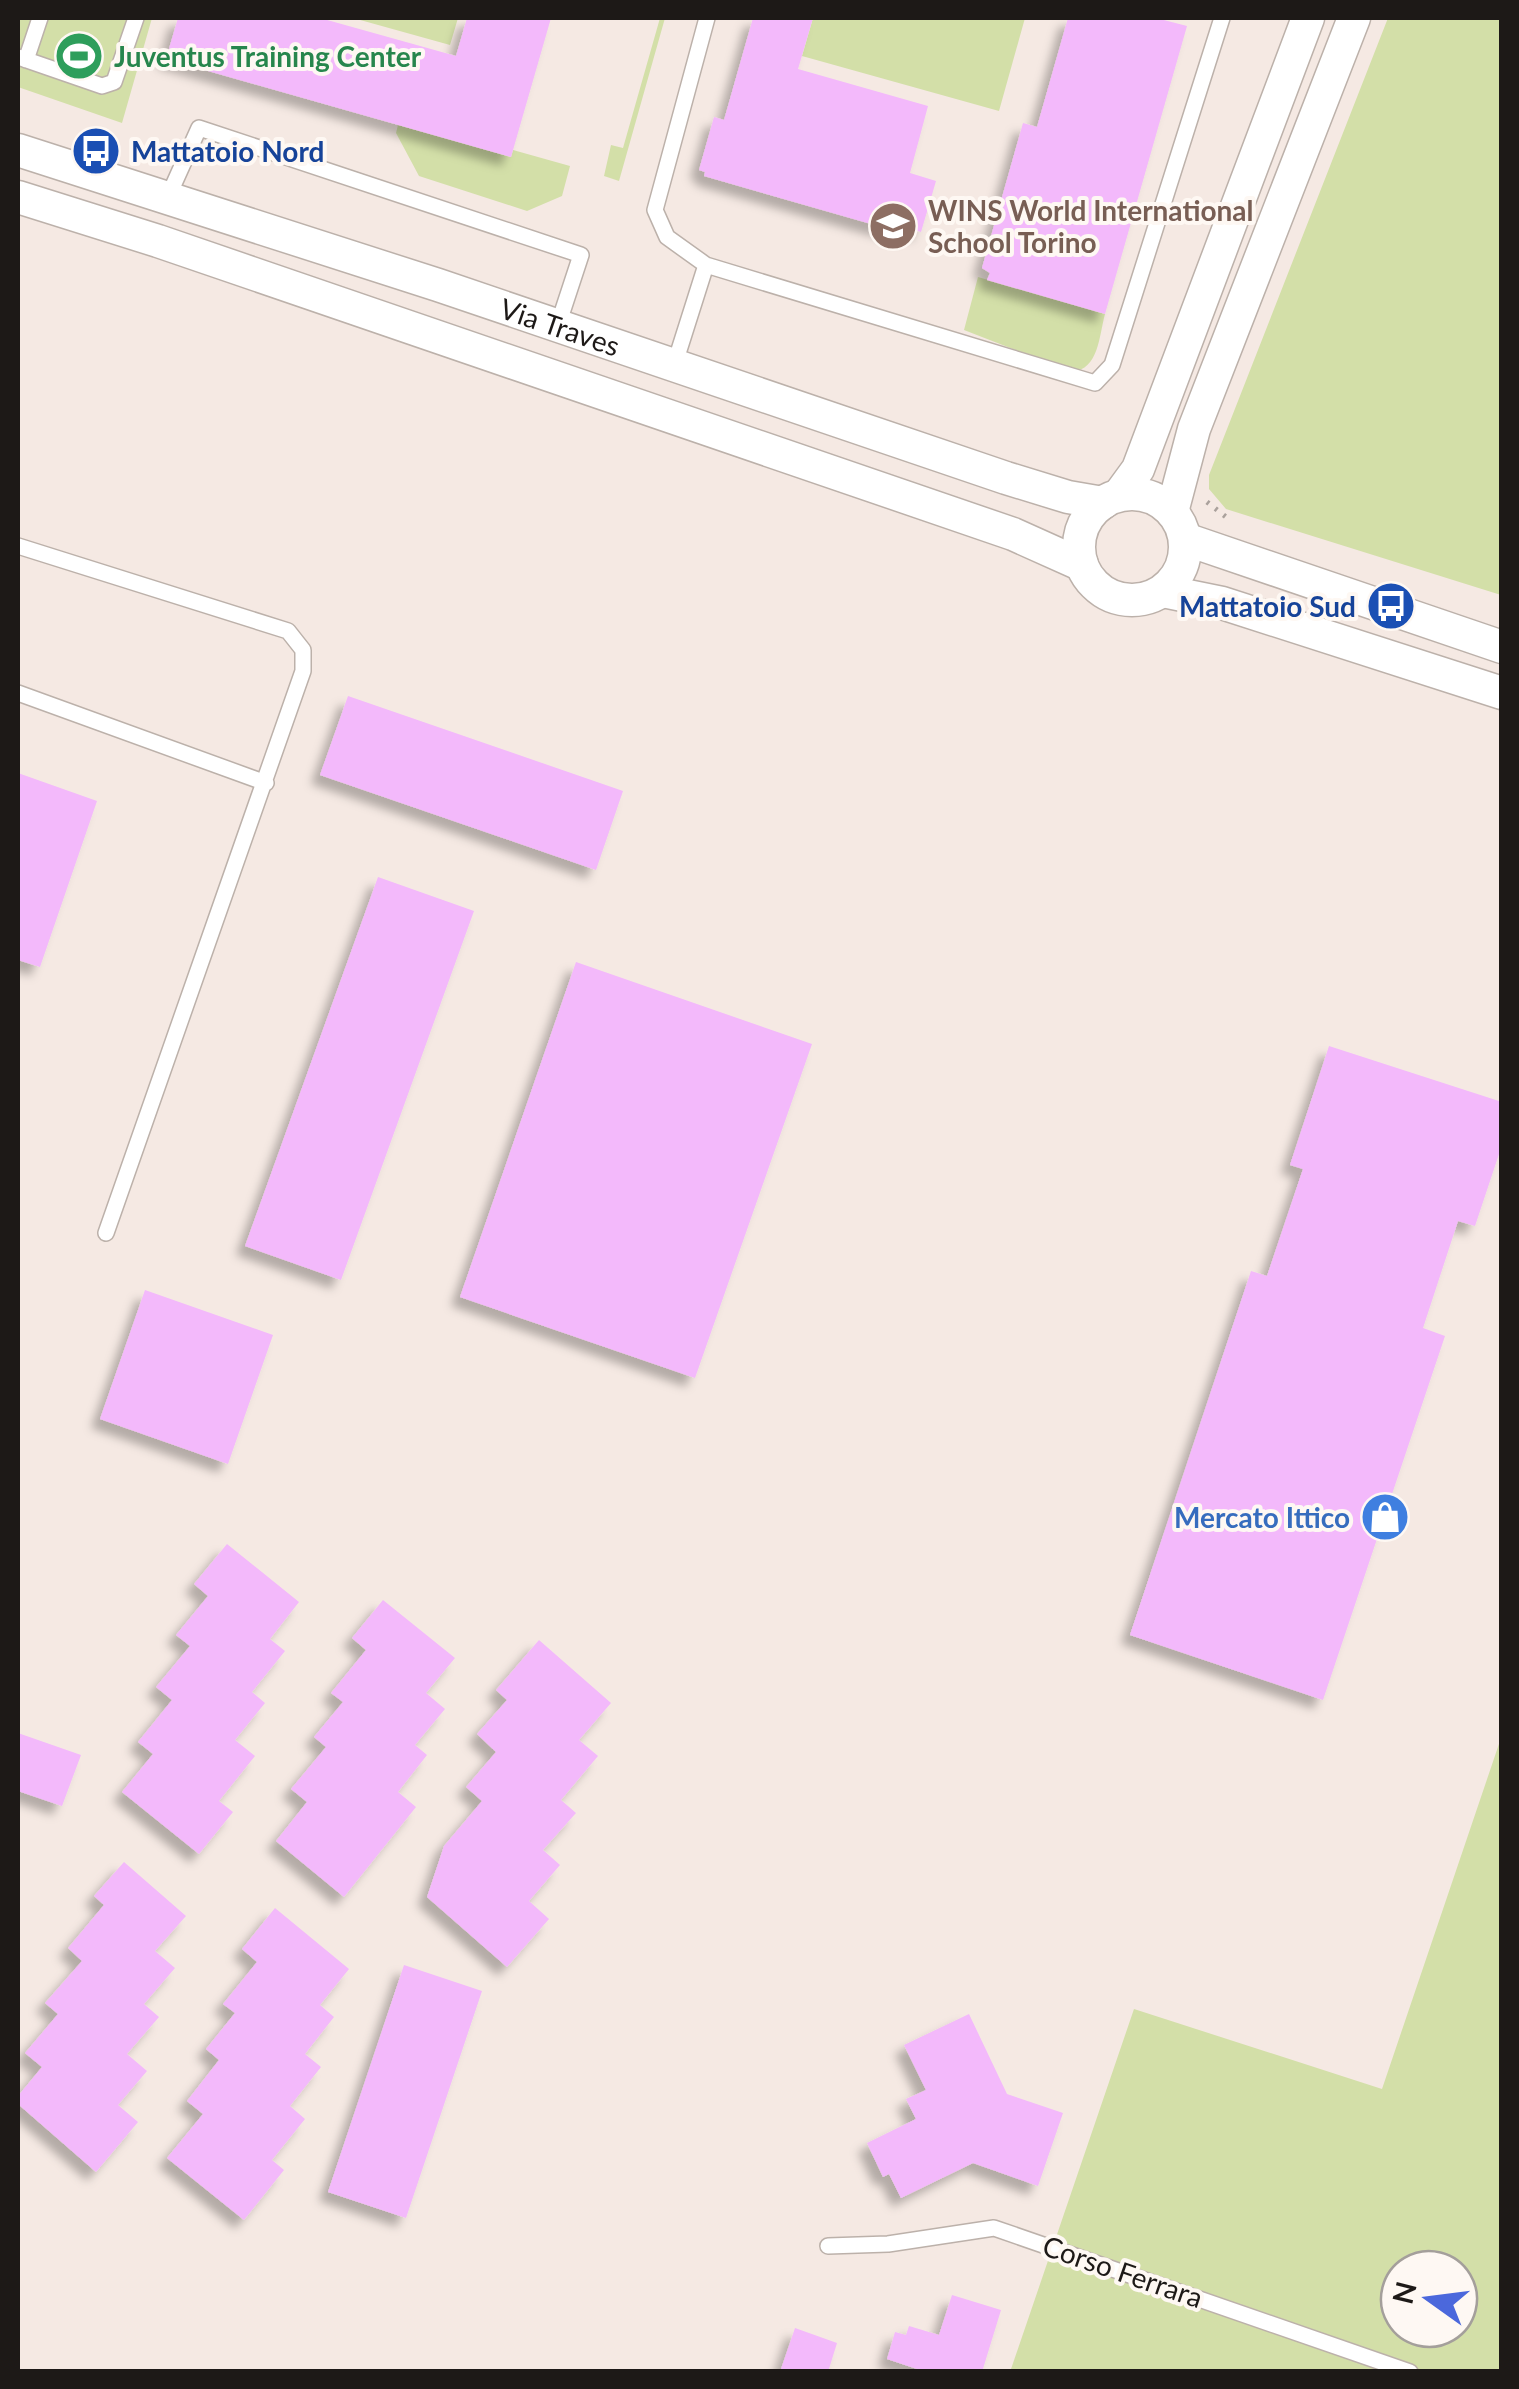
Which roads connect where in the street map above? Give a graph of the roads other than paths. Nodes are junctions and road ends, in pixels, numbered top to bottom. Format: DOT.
graph roads {
  1 [pos="40,18"];
  2 [pos="136,18"];
  3 [pos="707,18"];
  4 [pos="1222,18"];
  5 [pos="1308,18"];
  6 [pos="1354,18"];
  7 [pos="22,59"];
  8 [pos="18,150"];
  9 [pos="18,197"];
  10 [pos="168,197"];
  11 [pos="706,265"];
  12 [pos="558,325"];
  13 [pos="674,366"];
  14 [pos="1111,499"];
  15 [pos="1179,526"];
  16 [pos="18,546"];
  17 [pos="1082,566"];
  18 [pos="1162,591"];
  19 [pos="1502,647"];
  20 [pos="18,693"];
  21 [pos="1502,693"];
  22 [pos="266,782"];
  23 [pos="106,1233"];
  24 [pos="828,2246"];
  25 [pos="1410,2372"];
  1 -- 7 [label="lane"];
  2 -- 7 [label="lane"];
  3 -- 11 [label="lane"];
  4 -- 11 [label="lane"];
  5 -- 14 [label="street"];
  6 -- 15 [label="street"];
  8 -- 10 [label="street, Via Traves"];
  9 -- 17 [label="street, Via Traves"];
  10 -- 12 [label="street, Via Traves"];
  10 -- 12 [label="lane"];
  11 -- 13 [label="lane"];
  12 -- 13 [label="street, Via Traves"];
  13 -- 14 [label="street, Via Traves"];
  14 -- 15 [label="street"];
  14 -- 17 [label="street"];
  15 -- 18 [label="street"];
  15 -- 19 [label="street"];
  16 -- 22 [label="lane"];
  17 -- 18 [label="street"];
  18 -- 21 [label="street"];
  20 -- 22 [label="lane"];
  22 -- 23 [label="lane"];
  24 -- 25 [label="lane, Corso Ferrara"];
}
